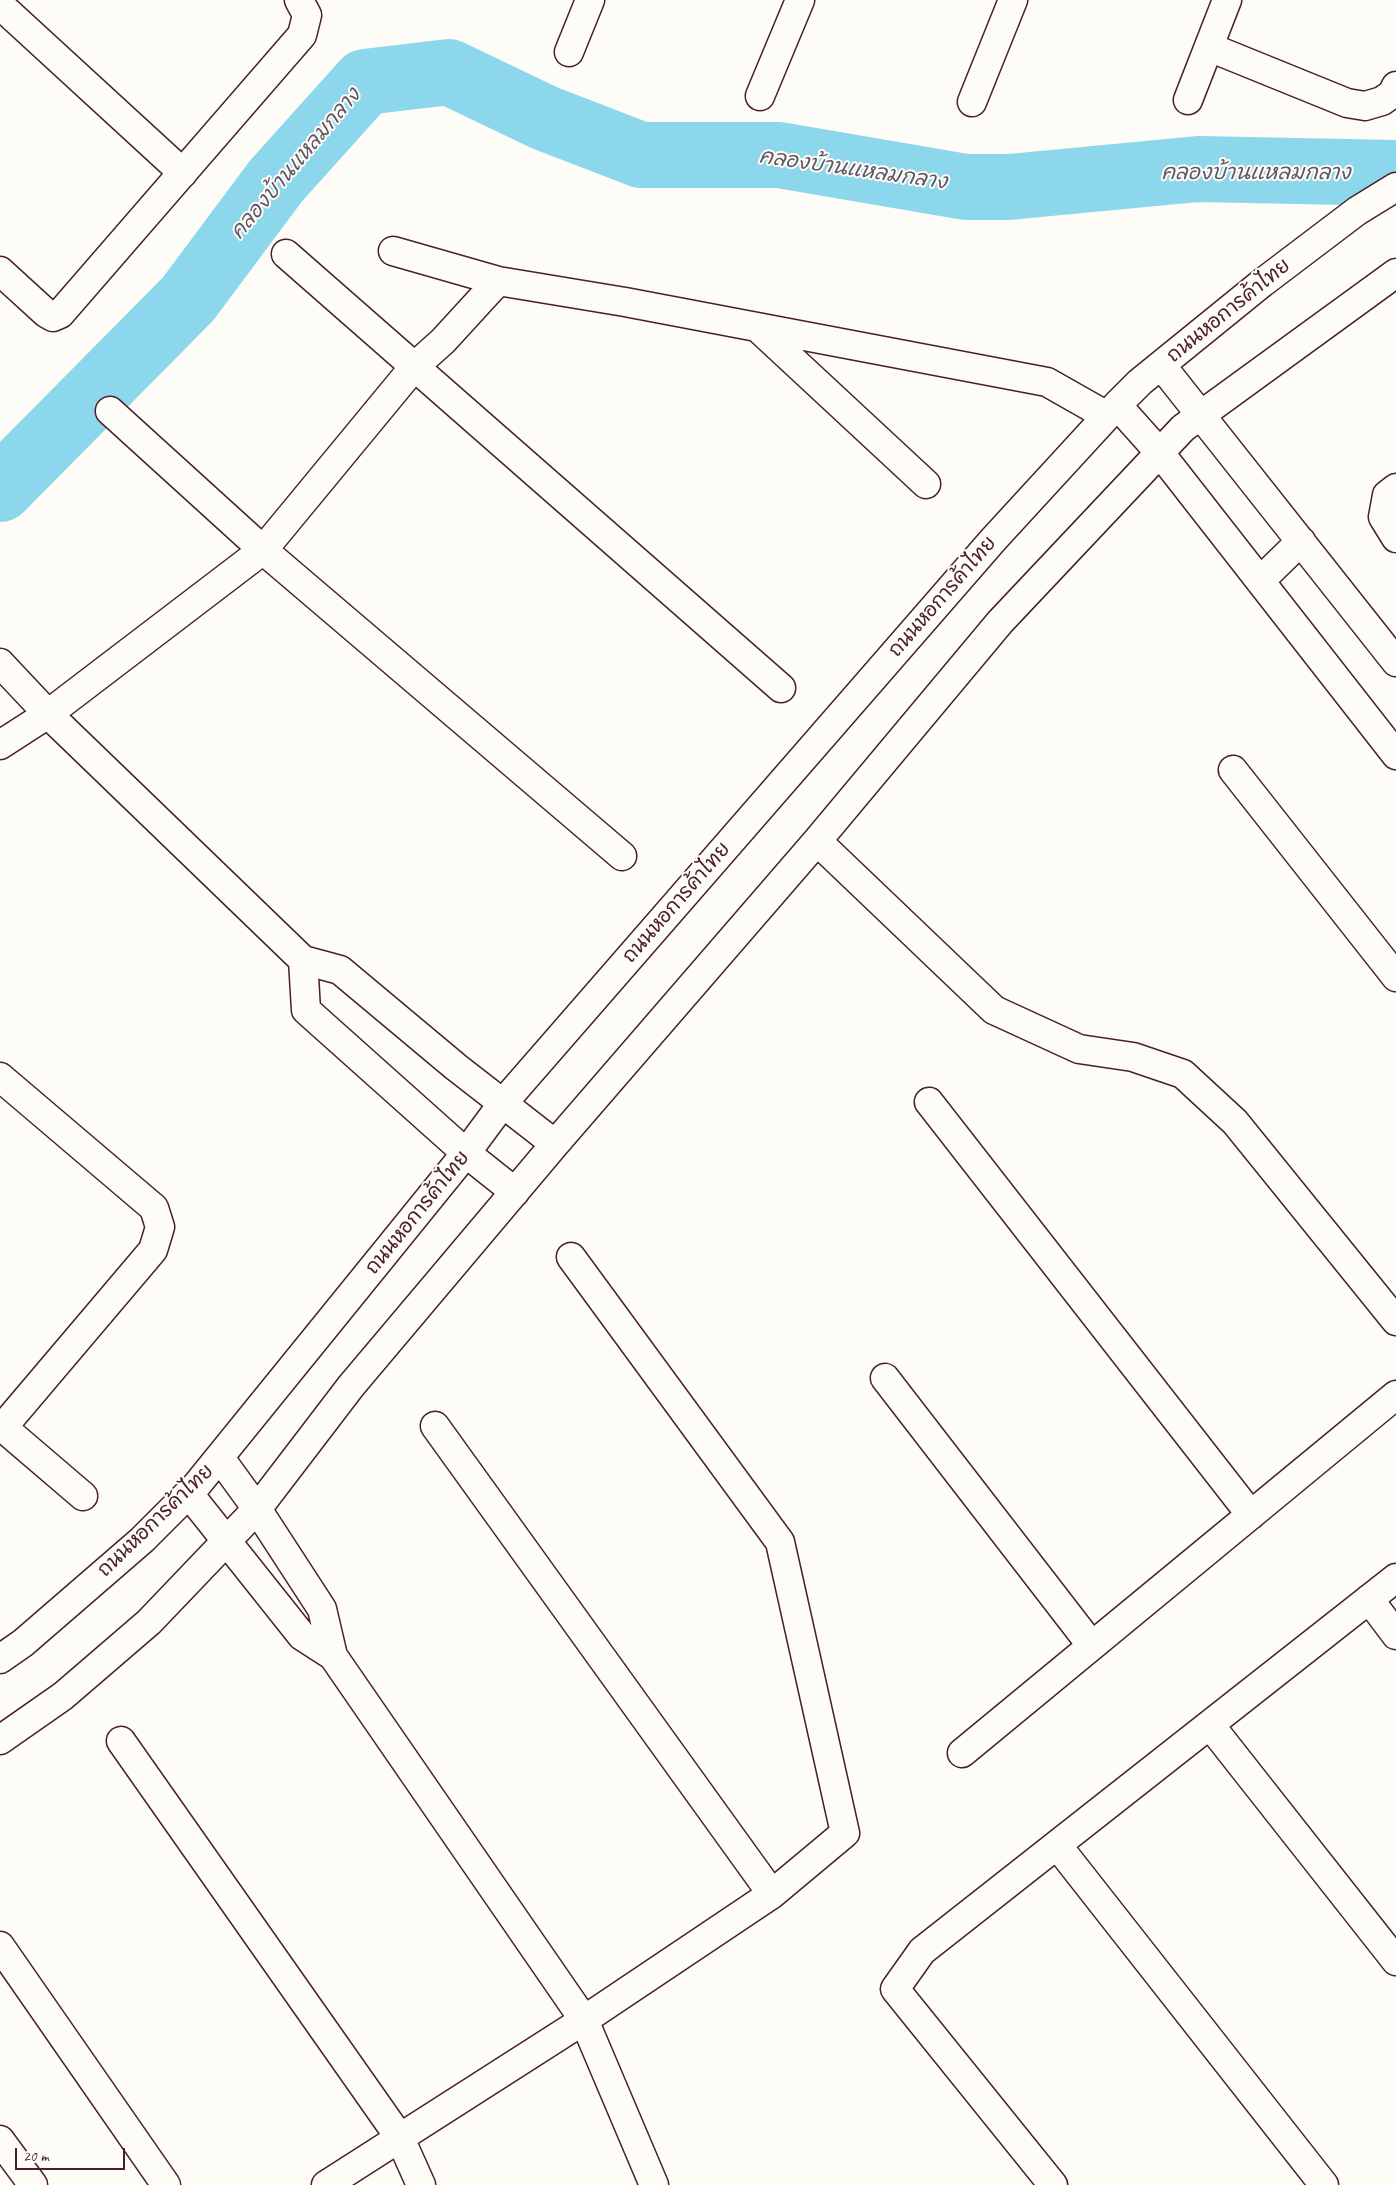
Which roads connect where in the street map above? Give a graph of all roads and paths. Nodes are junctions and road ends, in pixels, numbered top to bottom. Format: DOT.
graph roads {
  1 [pos="299,0"];
  2 [pos="590,0"];
  3 [pos="800,0"];
  4 [pos="1014,0"];
  5 [pos="1227,0"];
  6 [pos="0,5"];
  7 [pos="1209,47"];
  8 [pos="569,52"];
  9 [pos="1396,86"];
  10 [pos="760,96"];
  11 [pos="1188,100"];
  12 [pos="972,102"];
  13 [pos="183,172"];
  14 [pos="1396,187"];
  15 [pos="393,251"];
  16 [pos="286,254"];
  17 [pos="0,271"];
  18 [pos="1396,273"];
  19 [pos="498,281"];
  20 [pos="756,327"];
  21 [pos="1161,365"];
  22 [pos="414,367"];
  23 [pos="1112,410"];
  24 [pos="110,411"];
  25 [pos="1201,414"];
  26 [pos="1160,453"];
  27 [pos="926,484"];
  28 [pos="1396,488"];
  29 [pos="1396,538"];
  30 [pos="1301,541"];
  31 [pos="263,550"];
  32 [pos="1260,582"];
  33 [pos="1396,662"];
  34 [pos="0,663"];
  35 [pos="781,688"];
  36 [pos="48,714"];
  37 [pos="0,745"];
  38 [pos="1396,755"];
  39 [pos="1233,770"];
  40 [pos="817,841"];
  41 [pos="622,856"];
  42 [pos="303,960"];
  43 [pos="1396,977"];
  44 [pos="0,1077"];
  45 [pos="929,1102"];
  46 [pos="503,1103"];
  47 [pos="556,1144"];
  48 [pos="466,1153"];
  49 [pos="515,1192"];
  50 [pos="571,1257"];
  51 [pos="1396,1322"];
  52 [pos="884,1378"];
  53 [pos="1396,1395"];
  54 [pos="1,1426"];
  55 [pos="435,1426"];
  56 [pos="220,1458"];
  57 [pos="189,1494"];
  58 [pos="83,1496"];
  59 [pos="257,1509"];
  60 [pos="1251,1515"];
  61 [pos="226,1542"];
  62 [pos="1396,1578"];
  63 [pos="1369,1599"];
  64 [pos="1396,1635"];
  65 [pos="1092,1646"];
  66 [pos="333,1656"];
  67 [pos="0,1659"];
  68 [pos="1210,1724"];
  69 [pos="0,1740"];
  70 [pos="121,1741"];
  71 [pos="962,1753"];
  72 [pos="1057,1845"];
  73 [pos="772,1894"];
  74 [pos="0,1946"];
  75 [pos="1396,1961"];
  76 [pos="584,2020"];
  77 [pos="400,2138"];
  78 [pos="0,2140"];
  79 [pos="33,2185"];
  80 [pos="166,2185"];
  81 [pos="326,2185"];
  82 [pos="421,2185"];
  83 [pos="654,2185"];
  84 [pos="1053,2185"];
  85 [pos="1324,2185"];
  1 -- 13 [label="street"];
  2 -- 8 [label="street"];
  3 -- 10 [label="street"];
  4 -- 12 [label="street"];
  5 -- 7 [label="street"];
  6 -- 13 [label="street"];
  7 -- 9 [label="street"];
  7 -- 11 [label="street"];
  13 -- 17 [label="street"];
  14 -- 21 [label="street, ถนนหอการค้าไทย"];
  15 -- 19 [label="street"];
  16 -- 22 [label="street"];
  18 -- 25 [label="street"];
  19 -- 20 [label="street"];
  19 -- 22 [label="street"];
  20 -- 23 [label="street"];
  20 -- 27 [label="street"];
  21 -- 23 [label="street, ถนนหอการค้าไทย"];
  21 -- 25 [label="street"];
  22 -- 31 [label="street"];
  22 -- 35 [label="street"];
  23 -- 26 [label="street"];
  23 -- 46 [label="street, ถนนหอการค้าไทย"];
  24 -- 31 [label="street"];
  25 -- 26 [label="street"];
  25 -- 30 [label="street"];
  26 -- 32 [label="street"];
  26 -- 40 [label="street"];
  28 -- 29 [label="street"];
  30 -- 32 [label="street"];
  30 -- 33 [label="street"];
  31 -- 36 [label="street"];
  31 -- 41 [label="street"];
  32 -- 38 [label="street"];
  34 -- 36 [label="street"];
  36 -- 37 [label="street"];
  36 -- 42 [label="street"];
  39 -- 43 [label="street"];
  40 -- 47 [label="street"];
  40 -- 51 [label="street"];
  42 -- 46 [label="street"];
  42 -- 48 [label="street"];
  44 -- 54 [label="street"];
  45 -- 60 [label="street"];
  46 -- 47 [label="street"];
  46 -- 48 [label="street, ถนนหอการค้าไทย"];
  47 -- 49 [label="street"];
  48 -- 49 [label="street"];
  48 -- 56 [label="street, ถนนหอการค้าไทย"];
  49 -- 59 [label="street"];
  50 -- 73 [label="street"];
  52 -- 65 [label="street"];
  53 -- 60 [label="street"];
  54 -- 58 [label="street"];
  55 -- 73 [label="street"];
  56 -- 57 [label="street, ถนนหอการค้าไทย"];
  56 -- 59 [label="street"];
  57 -- 61 [label="street"];
  57 -- 67 [label="street, ถนนหอการค้าไทย"];
  59 -- 61 [label="street"];
  59 -- 66 [label="street"];
  60 -- 65 [label="street"];
  61 -- 66 [label="street"];
  61 -- 69 [label="street"];
  62 -- 63 [label="street"];
  63 -- 64 [label="street"];
  63 -- 68 [label="street"];
  65 -- 71 [label="street"];
  66 -- 76 [label="street"];
  68 -- 72 [label="street"];
  68 -- 75 [label="street"];
  70 -- 77 [label="street"];
  72 -- 84 [label="street"];
  72 -- 85 [label="street"];
  73 -- 76 [label="street"];
  74 -- 80 [label="street"];
  76 -- 77 [label="street"];
  76 -- 83 [label="street"];
  77 -- 81 [label="street"];
  77 -- 82 [label="street"];
  78 -- 79 [label="street"];
}
